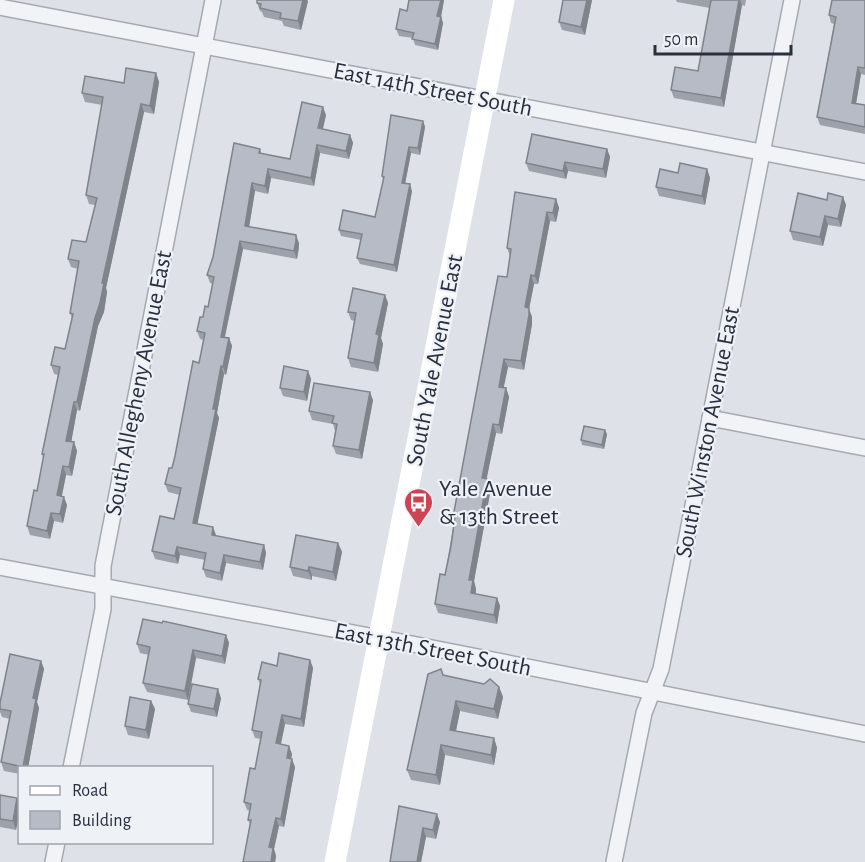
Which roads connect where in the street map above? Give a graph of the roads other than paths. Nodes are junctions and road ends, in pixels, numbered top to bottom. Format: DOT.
graph roads {
  1 [pos="213,0"];
  2 [pos="504,0"];
  3 [pos="792,0"];
  4 [pos="0,7"];
  5 [pos="204,45"];
  6 [pos="485,99"];
  7 [pos="761,153"];
  8 [pos="865,172"];
  9 [pos="710,418"];
  10 [pos="865,448"];
  11 [pos="0,567"];
  12 [pos="103,586"];
  13 [pos="378,638"];
  14 [pos="652,692"];
  15 [pos="865,734"];
  16 [pos="72,766"];
  17 [pos="57,844"];
  18 [pos="53,862"];
  19 [pos="335,862"];
  20 [pos="614,862"];
  1 -- 5 [label="street, South Allegheny Avenue East"];
  2 -- 6 [label="main road, South Yale Avenue East"];
  3 -- 7 [label="street, South Winston Avenue East"];
  4 -- 5 [label="street, East 14th Street South"];
  5 -- 6 [label="street, East 14th Street South"];
  5 -- 12 [label="street, South Allegheny Avenue East"];
  6 -- 7 [label="street, East 14th Street South"];
  6 -- 13 [label="main road, South Yale Avenue East"];
  7 -- 8 [label="street, East 14th Street South"];
  7 -- 9 [label="street, South Winston Avenue East"];
  9 -- 10 [label="street"];
  9 -- 14 [label="street, South Winston Avenue East"];
  11 -- 12 [label="street, East 13th Street South"];
  12 -- 13 [label="street, East 13th Street South"];
  12 -- 16 [label="street, South Allegheny Avenue East"];
  13 -- 14 [label="street, East 13th Street South"];
  13 -- 19 [label="main road, South Yale Avenue East"];
  14 -- 15 [label="street, East 13th Street South"];
  14 -- 20 [label="street, South Winston Avenue East"];
  17 -- 18 [label="street"];
}
